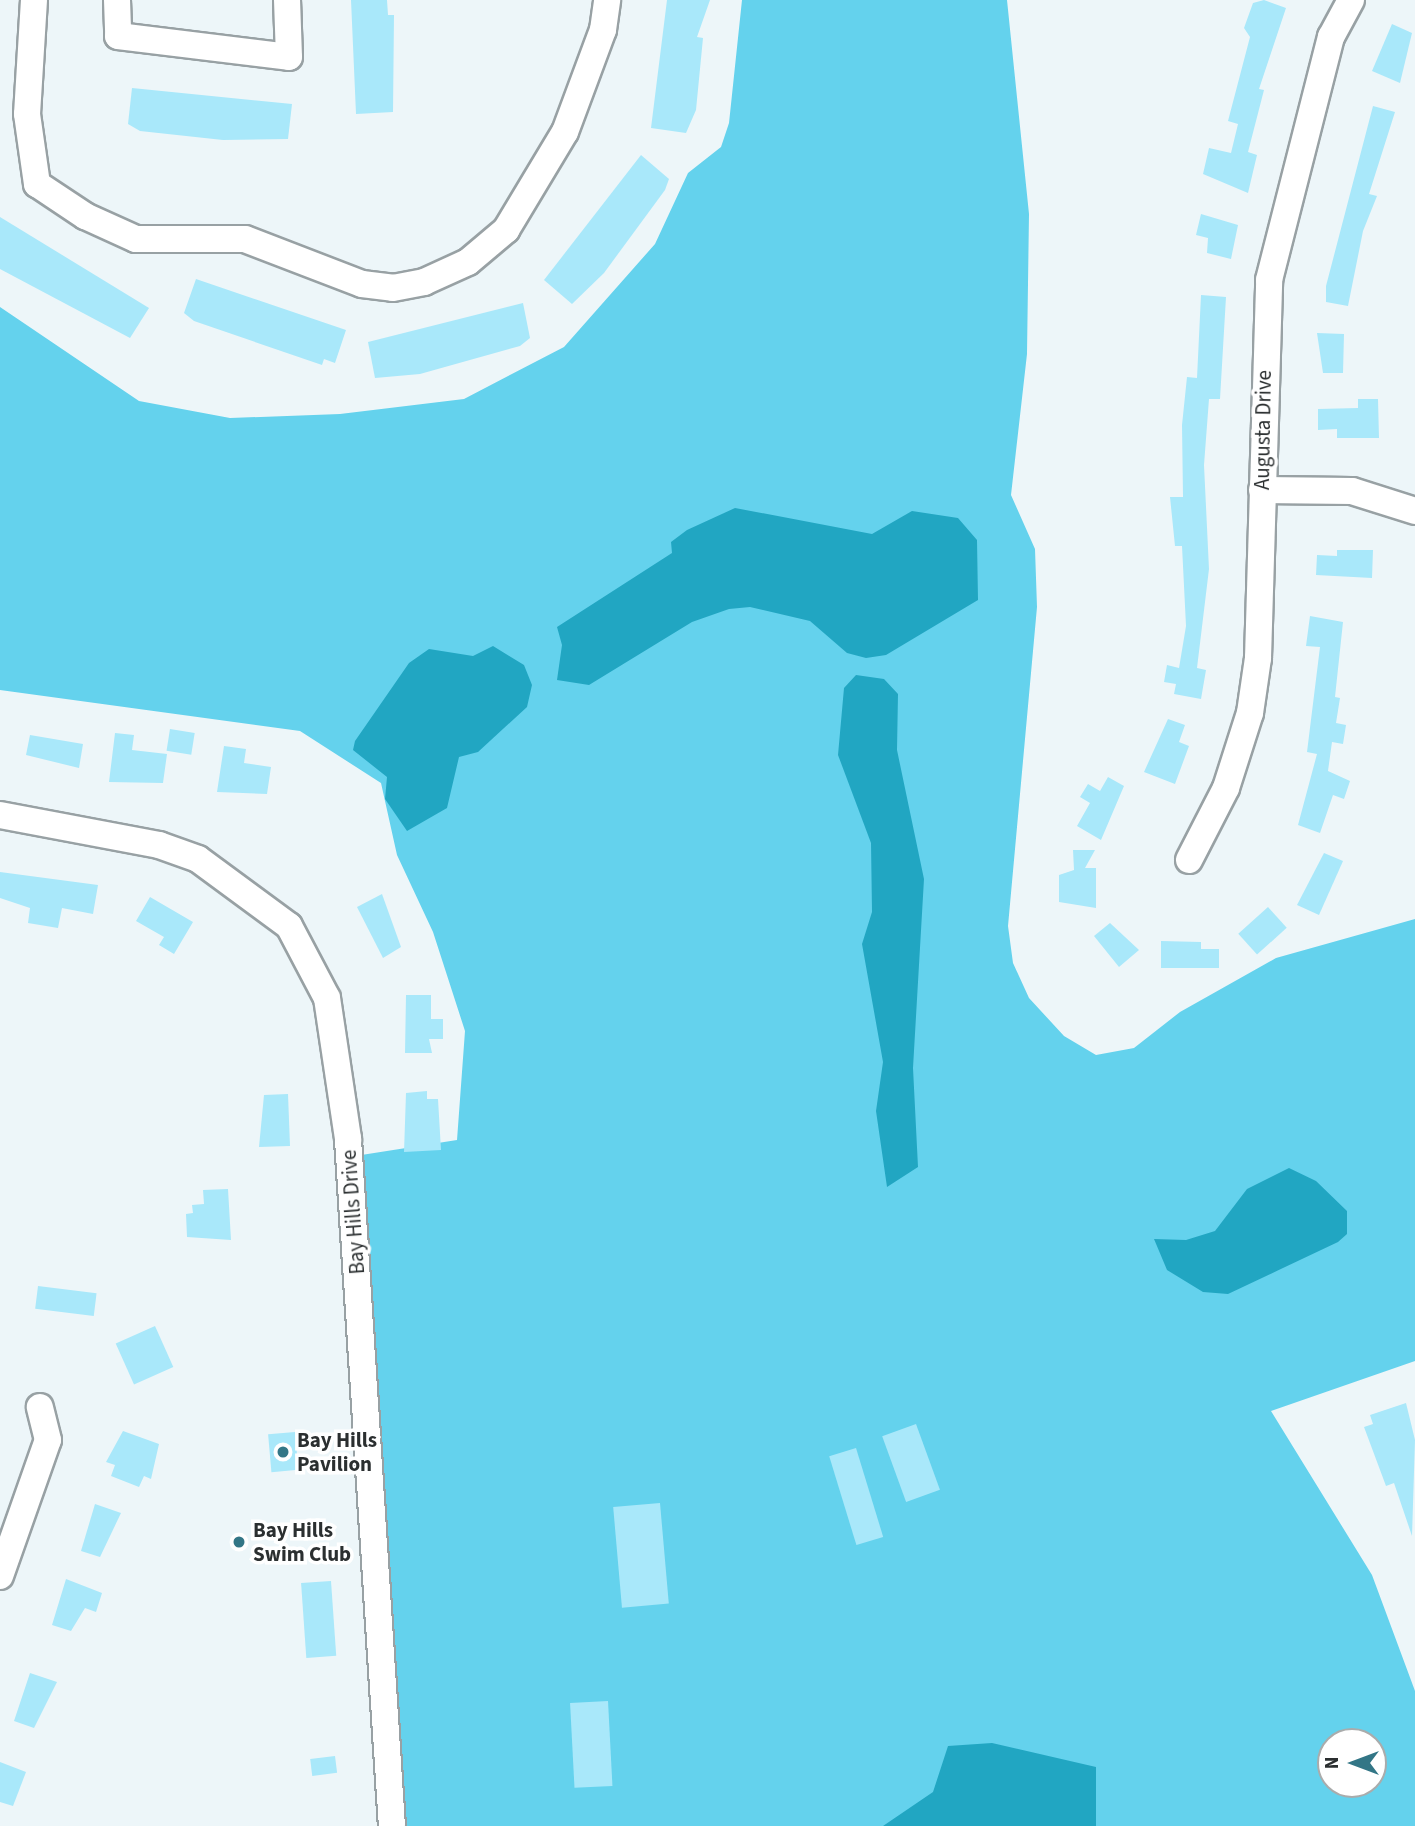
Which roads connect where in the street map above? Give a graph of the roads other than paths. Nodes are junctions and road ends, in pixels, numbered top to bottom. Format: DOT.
graph roads {
  1 [pos="34,0"];
  2 [pos="117,0"];
  3 [pos="287,0"];
  4 [pos="607,0"];
  5 [pos="1351,0"];
  6 [pos="1262,491"];
  7 [pos="1415,511"];
  8 [pos="0,815"];
  9 [pos="1189,860"];
  10 [pos="40,1408"];
  11 [pos="0,1576"];
  12 [pos="392,1826"];
  1 -- 4 [label="street"];
  2 -- 3 [label="street"];
  5 -- 6 [label="street, Augusta Drive"];
  6 -- 7 [label="street"];
  6 -- 9 [label="street, Augusta Drive"];
  8 -- 12 [label="street, Bay Hills Drive"];
  10 -- 11 [label="street"];
}
